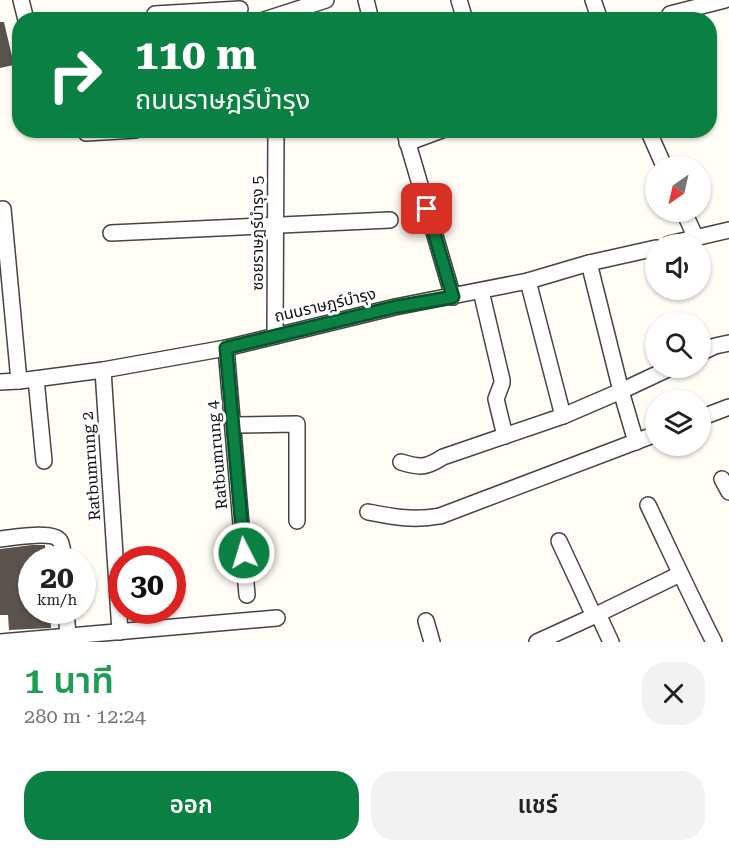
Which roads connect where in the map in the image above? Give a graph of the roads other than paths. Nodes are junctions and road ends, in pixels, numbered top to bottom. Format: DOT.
graph roads {
  1 [pos="326,0"];
  2 [pos="725,0"];
  3 [pos="240,10"];
  4 [pos="198,12"];
  5 [pos="289,12"];
  6 [pos="678,12"];
  7 [pos="276,138"];
  8 [pos="406,138"];
  9 [pos="652,138"];
  10 [pos="660,156"];
  11 [pos="3,209"];
  12 [pos="390,220"];
  13 [pos="276,226"];
  14 [pos="729,230"];
  15 [pos="111,233"];
  16 [pos="711,234"];
  17 [pos="645,250"];
  18 [pos="589,263"];
  19 [pos="528,281"];
  20 [pos="481,291"];
  21 [pos="453,297"];
  22 [pos="275,336"];
  23 [pos="729,343"];
  24 [pos="226,348"];
  25 [pos="711,348"];
  26 [pos="104,370"];
  27 [pos="650,378"];
  28 [pos="36,379"];
  29 [pos="19,381"];
  30 [pos="0,382"];
  31 [pos="621,392"];
  32 [pos="729,407"];
  33 [pos="711,414"];
  34 [pos="563,416"];
  35 [pos="232,425"];
  36 [pos="505,436"];
  37 [pos="645,438"];
  38 [pos="636,442"];
  39 [pos="44,461"];
  40 [pos="400,462"];
  41 [pos="648,505"];
  42 [pos="368,512"];
  43 [pos="297,520"];
  44 [pos="0,539"];
  45 [pos="559,542"];
  46 [pos="62,546"];
  47 [pos="680,574"];
  48 [pos="247,595"];
  49 [pos="596,615"];
  50 [pos="277,618"];
  51 [pos="426,621"];
  52 [pos="67,624"];
  53 [pos="120,632"];
  54 [pos="68,636"];
  55 [pos="0,642"];
  56 [pos="432,642"];
  57 [pos="537,642"];
  58 [pos="611,642"];
  59 [pos="714,642"];
  1 -- 5 [label="street"];
  2 -- 6 [label="street"];
  3 -- 4 [label="street"];
  7 -- 13 [label="street, ซอยราษฎร์บำรุง 5"];
  8 -- 21 [label="street"];
  9 -- 10 [label="street"];
  11 -- 29 [label="street"];
  12 -- 13 [label="street"];
  13 -- 15 [label="street"];
  13 -- 22 [label="street, ซอยราษฎร์บำรุง 5"];
  14 -- 16 [label="street"];
  17 -- 18 [label="street, ถนนราษฎร์บำรุง"];
  18 -- 19 [label="street, ถนนราษฎร์บำรุง"];
  18 -- 31 [label="street"];
  19 -- 20 [label="street, ถนนราษฎร์บำรุง"];
  19 -- 34 [label="street"];
  20 -- 21 [label="street, ถนนราษฎร์บำรุง"];
  20 -- 36 [label="street"];
  21 -- 22 [label="street, ถนนราษฎร์บำรุง"];
  22 -- 24 [label="street, ถนนราษฎร์บำรุง"];
  23 -- 25 [label="street"];
  24 -- 26 [label="street, ถนนราษฎร์บำรุง"];
  24 -- 35 [label="street, Ratbumrung 4"];
  26 -- 28 [label="street, ถนนราษฎร์บำรุง"];
  26 -- 53 [label="street, Ratbumrung 2"];
  27 -- 31 [label="street"];
  28 -- 29 [label="street, ถนนราษฎร์บำรุง"];
  28 -- 39 [label="street"];
  29 -- 30 [label="street, ถนนราษฎร์บำรุง"];
  31 -- 34 [label="street"];
  31 -- 38 [label="street"];
  32 -- 33 [label="street"];
  34 -- 36 [label="street"];
  35 -- 43 [label="street"];
  35 -- 48 [label="street, Ratbumrung 4"];
  36 -- 40 [label="street"];
  37 -- 38 [label="street"];
  38 -- 42 [label="street"];
  41 -- 47 [label="street"];
  44 -- 46 [label="street"];
  45 -- 49 [label="street"];
  47 -- 49 [label="street"];
  47 -- 59 [label="street"];
  49 -- 57 [label="street"];
  49 -- 58 [label="street"];
  50 -- 53 [label="street"];
  51 -- 56 [label="street"];
  52 -- 54 [label="street"];
  53 -- 54 [label="street"];
  54 -- 55 [label="street"];
}
